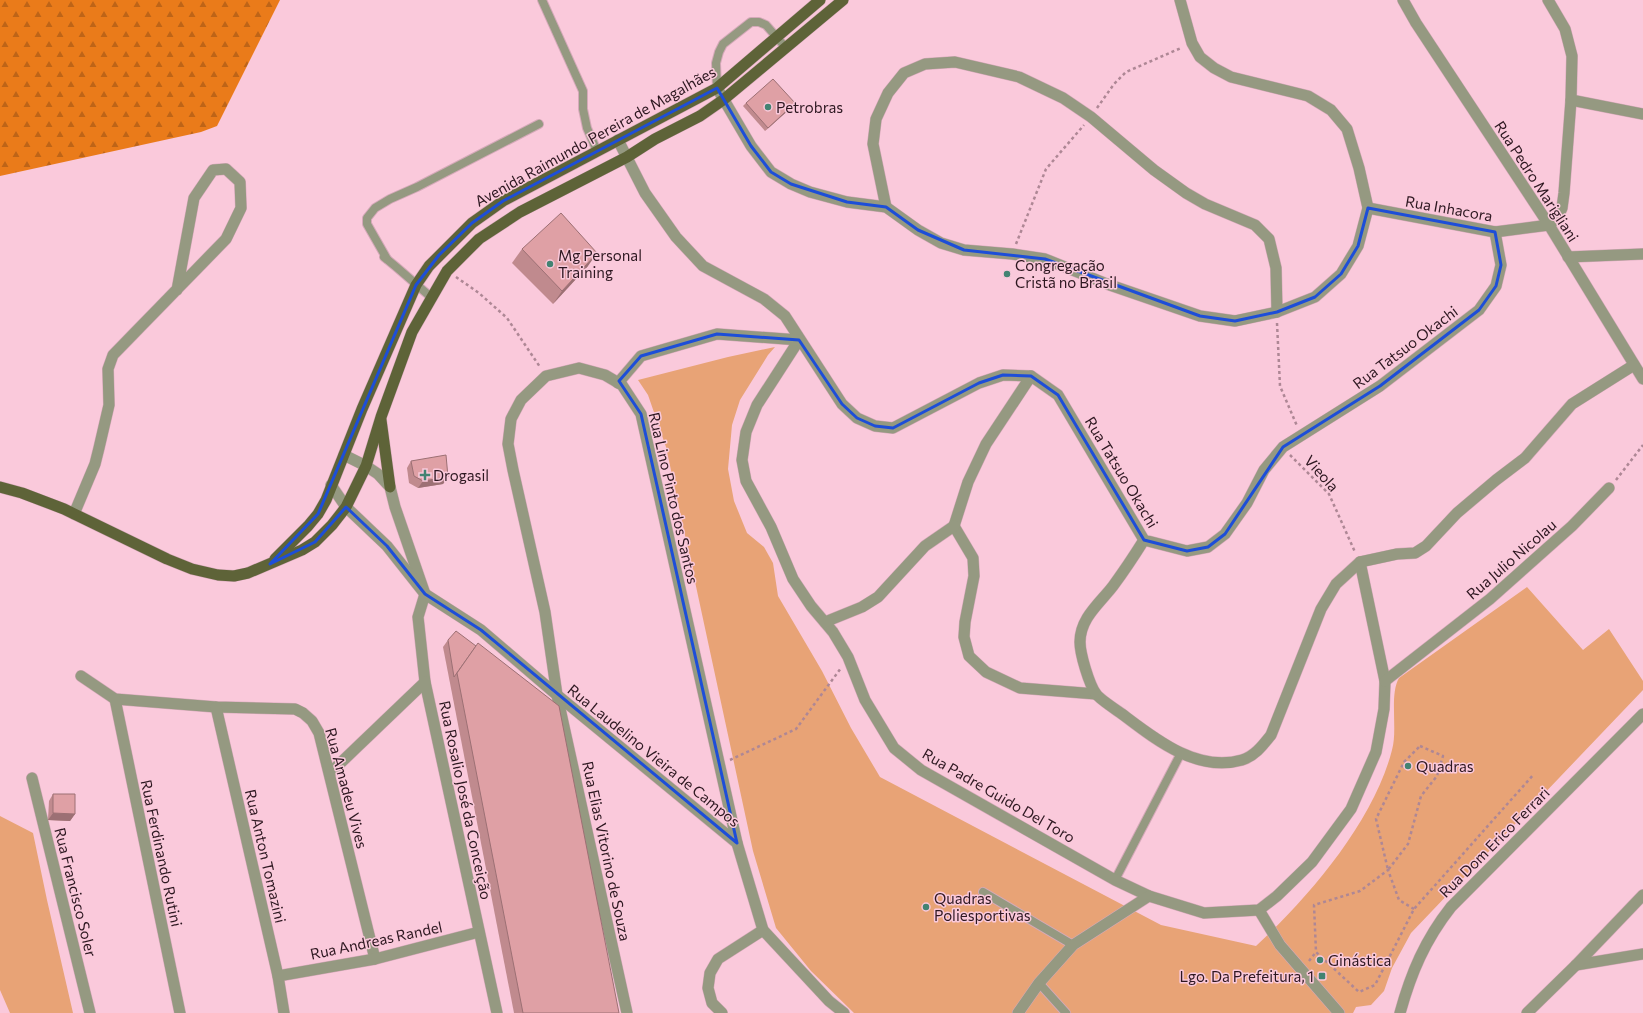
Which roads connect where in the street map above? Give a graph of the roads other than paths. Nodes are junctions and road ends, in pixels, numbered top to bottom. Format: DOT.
graph roads {
  1 [pos="542,0"];
  2 [pos="820,0"];
  3 [pos="843,0"];
  4 [pos="1180,0"];
  5 [pos="1403,0"];
  6 [pos="1548,0"];
  7 [pos="777,37"];
  8 [pos="786,48"];
  9 [pos="717,88"];
  10 [pos="723,100"];
  11 [pos="1571,100"];
  12 [pos="1643,114"];
  13 [pos="539,124"];
  14 [pos="618,140"];
  15 [pos="597,151"];
  16 [pos="627,157"];
  17 [pos="886,208"];
  18 [pos="1368,208"];
  19 [pos="1548,225"];
  20 [pos="1495,232"];
  21 [pos="1643,254"];
  22 [pos="1568,257"];
  23 [pos="416,285"];
  24 [pos="177,290"];
  25 [pos="432,296"];
  26 [pos="1277,312"];
  27 [pos="799,340"];
  28 [pos="1634,365"];
  29 [pos="1031,376"];
  30 [pos="1643,379"];
  31 [pos="618,383"];
  32 [pos="381,417"];
  33 [pos="344,455"];
  34 [pos="366,466"];
  35 [pos="331,485"];
  36 [pos="0,487"];
  37 [pos="390,487"];
  38 [pos="1609,488"];
  39 [pos="346,507"];
  40 [pos="74,514"];
  41 [pos="954,526"];
  42 [pos="1144,540"];
  43 [pos="1360,562"];
  44 [pos="270,564"];
  45 [pos="426,594"];
  46 [pos="825,622"];
  47 [pos="81,676"];
  48 [pos="1385,681"];
  49 [pos="425,682"];
  50 [pos="1096,694"];
  51 [pos="557,695"];
  52 [pos="115,700"];
  53 [pos="216,707"];
  54 [pos="1643,714"];
  55 [pos="1181,753"];
  56 [pos="330,773"];
  57 [pos="32,778"];
  58 [pos="737,843"];
  59 [pos="1115,880"];
  60 [pos="983,892"];
  61 [pos="1643,895"];
  62 [pos="1149,896"];
  63 [pos="1259,910"];
  64 [pos="763,930"];
  65 [pos="479,932"];
  66 [pos="1073,945"];
  67 [pos="1643,954"];
  68 [pos="375,959"];
  69 [pos="1576,965"];
  70 [pos="278,976"];
  71 [pos="1039,983"];
  72 [pos="90,1013"];
  73 [pos="180,1013"];
  74 [pos="284,1013"];
  75 [pos="497,1013"];
  76 [pos="627,1013"];
  77 [pos="722,1013"];
  78 [pos="844,1013"];
  79 [pos="1018,1013"];
  80 [pos="1066,1013"];
  81 [pos="1339,1013"];
  82 [pos="1400,1013"];
  83 [pos="1527,1013"];
  1 -- 15 [label="lane"];
  2 -- 7 [label="main road, Avenida Raimundo Pereira de Magalhães"];
  3 -- 8 [label="main road, Avenida Raimundo Pereira de Magalhães"];
  4 -- 18 [label="street"];
  5 -- 19 [label="street, Rua Pedro Marigliani"];
  6 -- 11 [label="street"];
  7 -- 8 [label="lane"];
  7 -- 9 [label="main road, Avenida Raimundo Pereira de Magalhães"];
  7 -- 9 [label="lane"];
  8 -- 10 [label="main road, Avenida Raimundo Pereira de Magalhães"];
  9 -- 10 [label="street"];
  9 -- 14 [label="main road, Avenida Raimundo Pereira de Magalhães"];
  10 -- 16 [label="main road, Avenida Raimundo Pereira de Magalhães"];
  10 -- 17 [label="street"];
  11 -- 12 [label="street"];
  11 -- 19 [label="street"];
  13 -- 23 [label="lane"];
  14 -- 15 [label="main road, Avenida Raimundo Pereira de Magalhães"];
  14 -- 16 [label="street"];
  15 -- 23 [label="main road, Avenida Raimundo Pereira de Magalhães"];
  16 -- 25 [label="main road, Avenida Raimundo Pereira de Magalhães"];
  16 -- 27 [label="street"];
  17 -- 26 [label="street"];
  17 -- 26 [label="street"];
  18 -- 20 [label="street, Rua Inhacora"];
  18 -- 26 [label="street"];
  19 -- 20 [label="street, Rua Inhacora"];
  19 -- 22 [label="street, Rua Pedro Marigliani"];
  20 -- 42 [label="street, Rua Tatsuo Okachi"];
  21 -- 22 [label="street"];
  22 -- 28 [label="street, Rua Pedro Marigliani"];
  23 -- 25 [label="lane"];
  23 -- 33 [label="main road, Avenida Raimundo Pereira de Magalhães"];
  24 -- 24 [label="street"];
  24 -- 40 [label="street"];
  25 -- 32 [label="main road, Avenida Raimundo Pereira de Magalhães"];
  27 -- 29 [label="street"];
  27 -- 31 [label="street"];
  27 -- 46 [label="street, Rua Padre Guido Del Toro"];
  28 -- 30 [label="street, Rua Pedro Marigliani"];
  28 -- 43 [label="street"];
  29 -- 41 [label="street"];
  29 -- 42 [label="street, Rua Tatsuo Okachi"];
  31 -- 51 [label="street, Rua Lino Pinto dos Santos"];
  31 -- 58 [label="street, Rua Lino Pinto dos Santos"];
  32 -- 34 [label="main road, Avenida Raimundo Pereira de Magalhães"];
  32 -- 37 [label="main road"];
  33 -- 34 [label="street"];
  33 -- 35 [label="main road, Avenida Raimundo Pereira de Magalhães"];
  34 -- 37 [label="street"];
  34 -- 39 [label="main road, Avenida Raimundo Pereira de Magalhães"];
  35 -- 39 [label="street"];
  35 -- 44 [label="main road, Avenida Raimundo Pereira de Magalhães"];
  36 -- 40 [label="main road, Avenida Raimundo Pereira de Magalhães"];
  37 -- 45 [label="street"];
  38 -- 48 [label="street, Rua Julio Nicolau"];
  39 -- 44 [label="main road, Avenida Raimundo Pereira de Magalhães"];
  39 -- 45 [label="street"];
  40 -- 44 [label="main road, Avenida Raimundo Pereira de Magalhães"];
  41 -- 46 [label="street"];
  41 -- 50 [label="street"];
  42 -- 50 [label="street"];
  43 -- 48 [label="street"];
  43 -- 55 [label="street"];
  45 -- 49 [label="street, Rua Rosalio José da Conceição"];
  45 -- 51 [label="street, Rua Laudelino Vieira de Campos"];
  46 -- 59 [label="street, Rua Padre Guido Del Toro"];
  47 -- 52 [label="street"];
  48 -- 63 [label="street"];
  49 -- 56 [label="street"];
  49 -- 65 [label="street, Rua Rosalio José da Conceição"];
  50 -- 55 [label="street"];
  51 -- 58 [label="street, Rua Laudelino Vieira de Campos"];
  51 -- 76 [label="street, Rua Elias Vitorino de Souza"];
  52 -- 53 [label="street, Rua Amadeu Vives"];
  52 -- 73 [label="street, Rua Ferdinando Rutini"];
  53 -- 56 [label="street, Rua Amadeu Vives"];
  53 -- 70 [label="street, Rua Anton Tomazini"];
  54 -- 82 [label="street, Rua Dom Erico Ferrari"];
  55 -- 59 [label="lane"];
  56 -- 68 [label="street, Rua Amadeu Vives"];
  57 -- 72 [label="street, Rua Francisco Soler"];
  58 -- 64 [label="street, Rua Laudelino Vieira de Campos"];
  59 -- 62 [label="street, Rua Padre Guido Del Toro"];
  60 -- 66 [label="lane"];
  61 -- 69 [label="street"];
  62 -- 63 [label="street, Rua Padre Guido Del Toro"];
  62 -- 66 [label="street"];
  63 -- 81 [label="street"];
  64 -- 77 [label="street"];
  64 -- 78 [label="street, Rua Laudelino Vieira de Campos"];
  65 -- 68 [label="street, Rua Andreas Randel"];
  65 -- 75 [label="street, Rua Rosalio José da Conceição"];
  66 -- 71 [label="street"];
  67 -- 69 [label="street"];
  68 -- 70 [label="street, Rua Andreas Randel"];
  69 -- 83 [label="street"];
  70 -- 74 [label="street, Rua Anton Tomazini"];
  71 -- 79 [label="street"];
  71 -- 80 [label="lane"];
}
